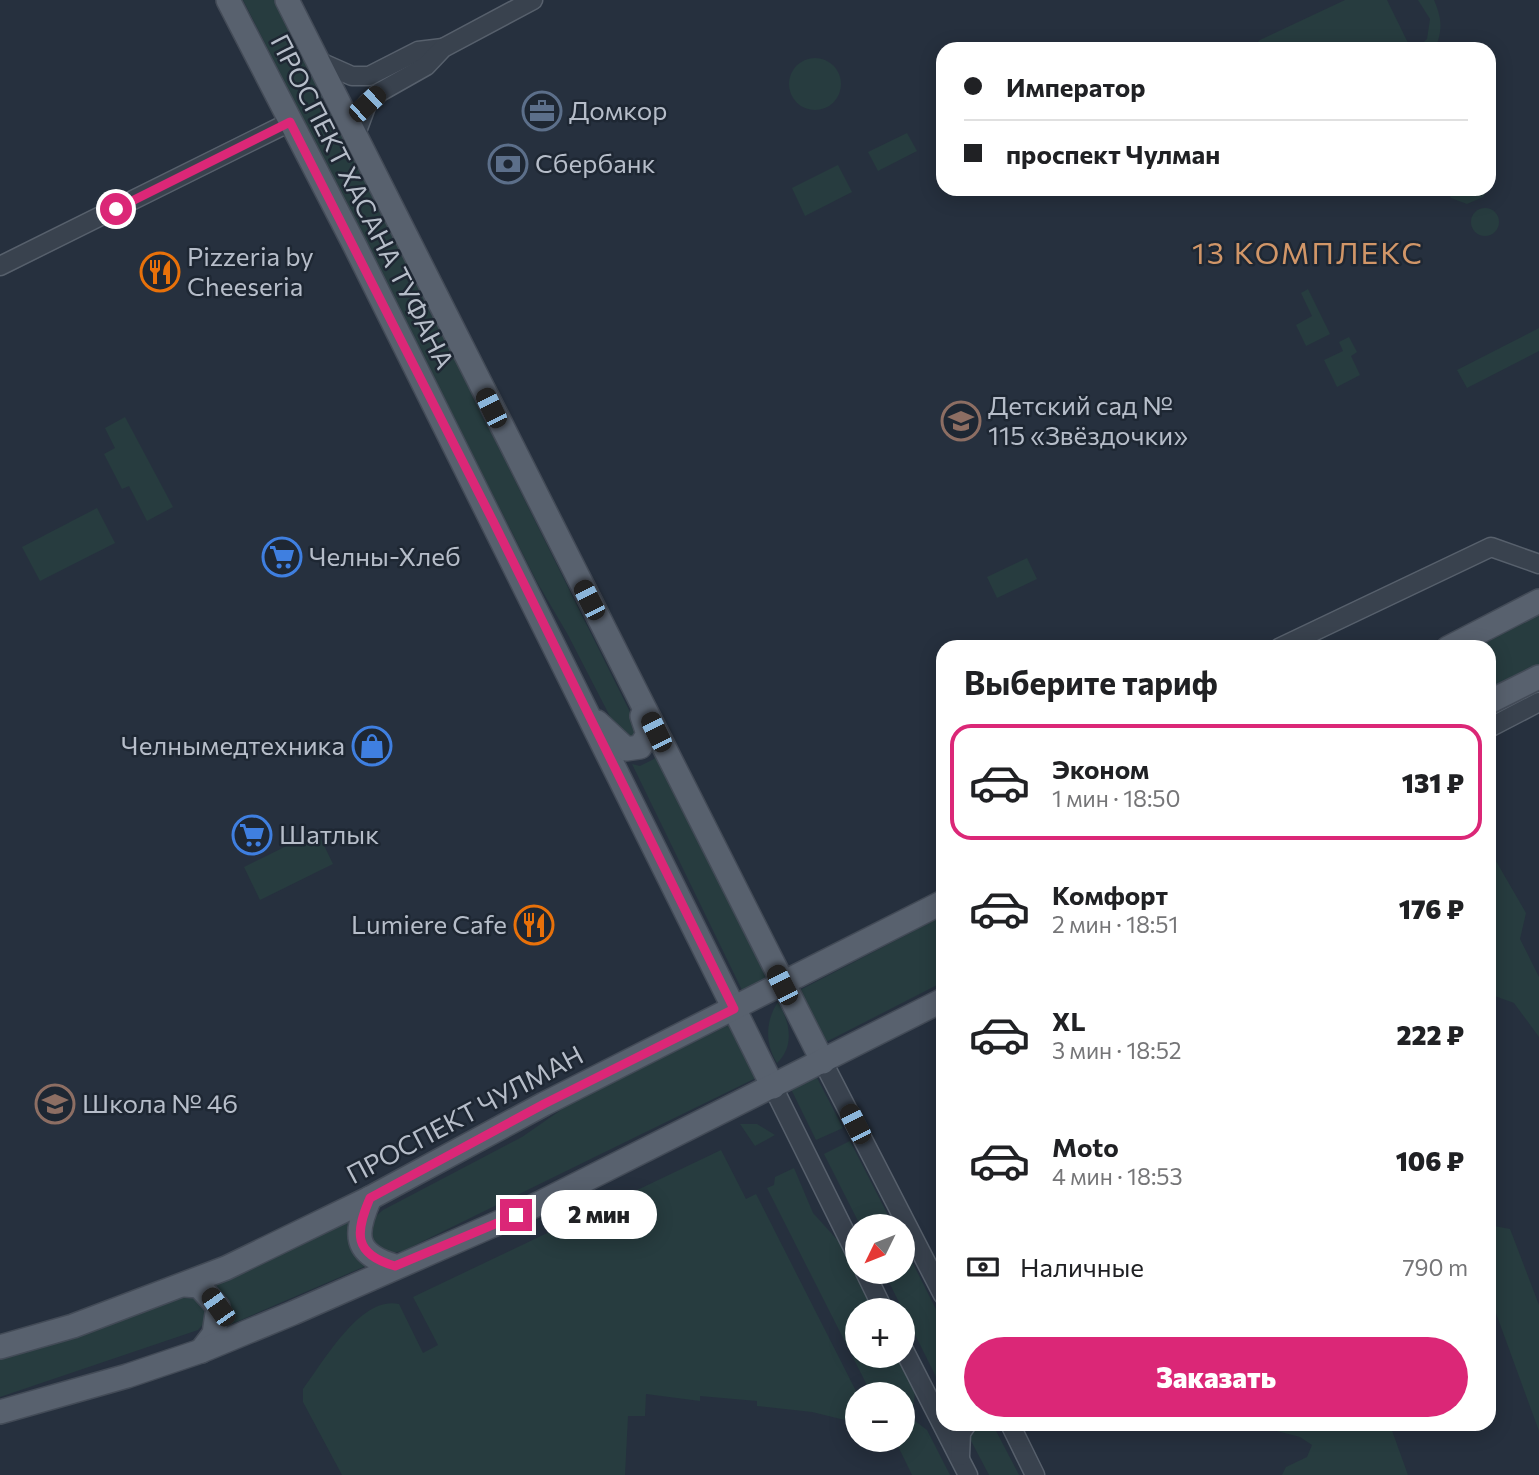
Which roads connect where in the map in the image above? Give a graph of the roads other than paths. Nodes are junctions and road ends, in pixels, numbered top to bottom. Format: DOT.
graph roads {
  1 [pos="228,0"];
  2 [pos="287,0"];
  3 [pos="533,0"];
  4 [pos="443,48"];
  5 [pos="318,61"];
  6 [pos="290,122"];
  7 [pos="356,134"];
  8 [pos="0,266"];
  9 [pos="1539,564"];
  10 [pos="1539,601"];
  11 [pos="1296,640"];
  12 [pos="1463,640"];
  13 [pos="1539,677"];
  14 [pos="633,687"];
  15 [pos="1496,698"];
  16 [pos="1539,702"];
  17 [pos="585,710"];
  18 [pos="1496,724"];
  19 [pos="936,906"];
  20 [pos="782,985"];
  21 [pos="936,1004"];
  22 [pos="734,1009"];
  23 [pos="823,1062"];
  24 [pos="773,1087"];
  25 [pos="370,1198"];
  26 [pos="845,1232"];
  27 [pos="395,1266"];
  28 [pos="936,1281"];
  29 [pos="185,1285"];
  30 [pos="0,1347"];
  31 [pos="201,1350"];
  32 [pos="913,1368"];
  33 [pos="0,1412"];
  34 [pos="936,1412"];
  35 [pos="946,1431"];
  36 [pos="962,1431"];
  37 [pos="1012,1431"];
  38 [pos="964,1467"];
  39 [pos="1035,1475"];
  1 -- 6 [label="main road, ПРОСПЕКТ ХАСАНА ТУФАНА"];
  2 -- 5 [label="main road, ПРОСПЕКТ ХАСАНА ТУФАНА"];
  3 -- 4 [label="street"];
  4 -- 5 [label="street"];
  4 -- 7 [label="street"];
  5 -- 7 [label="main road, ПРОСПЕКТ ХАСАНА ТУФАНА"];
  6 -- 8 [label="street"];
  6 -- 17 [label="main road, ПРОСПЕКТ ХАСАНА ТУФАНА"];
  7 -- 14 [label="main road, ПРОСПЕКТ ХАСАНА ТУФАНА"];
  9 -- 11 [label="street"];
  10 -- 12 [label="main road"];
  13 -- 15 [label="main road"];
  14 -- 17 [label="main road"];
  14 -- 20 [label="main road, ПРОСПЕКТ ХАСАНА ТУФАНА"];
  16 -- 18 [label="street"];
  17 -- 22 [label="main road, ПРОСПЕКТ ХАСАНА ТУФАНА"];
  19 -- 20 [label="main road, ПРОСПЕКТ ЧУЛМАН"];
  20 -- 22 [label="main road, ПРОСПЕКТ ЧУЛМАН"];
  20 -- 23 [label="main road, ПРОСПЕКТ ХАСАНА ТУФАНА"];
  21 -- 23 [label="main road"];
  22 -- 24 [label="main road, ПРОСПЕКТ ХАСАНА ТУФАНА"];
  22 -- 25 [label="main road, ПРОСПЕКТ ЧУЛМАН"];
  23 -- 24 [label="main road"];
  23 -- 28 [label="street, ПРОСПЕКТ ХАСАНА ТУФАНА"];
  24 -- 26 [label="street, ПРОСПЕКТ ХАСАНА ТУФАНА"];
  24 -- 27 [label="main road"];
  25 -- 27 [label="main road"];
  25 -- 29 [label="main road, ПРОСПЕКТ ЧУЛМАН"];
  27 -- 31 [label="main road"];
  29 -- 30 [label="main road, ПРОСПЕКТ ЧУЛМАН"];
  29 -- 31 [label="main road"];
  31 -- 33 [label="main road"];
  32 -- 34 [label="street"];
  35 -- 38 [label="street"];
  36 -- 38 [label="street"];
  37 -- 39 [label="street"];
}
